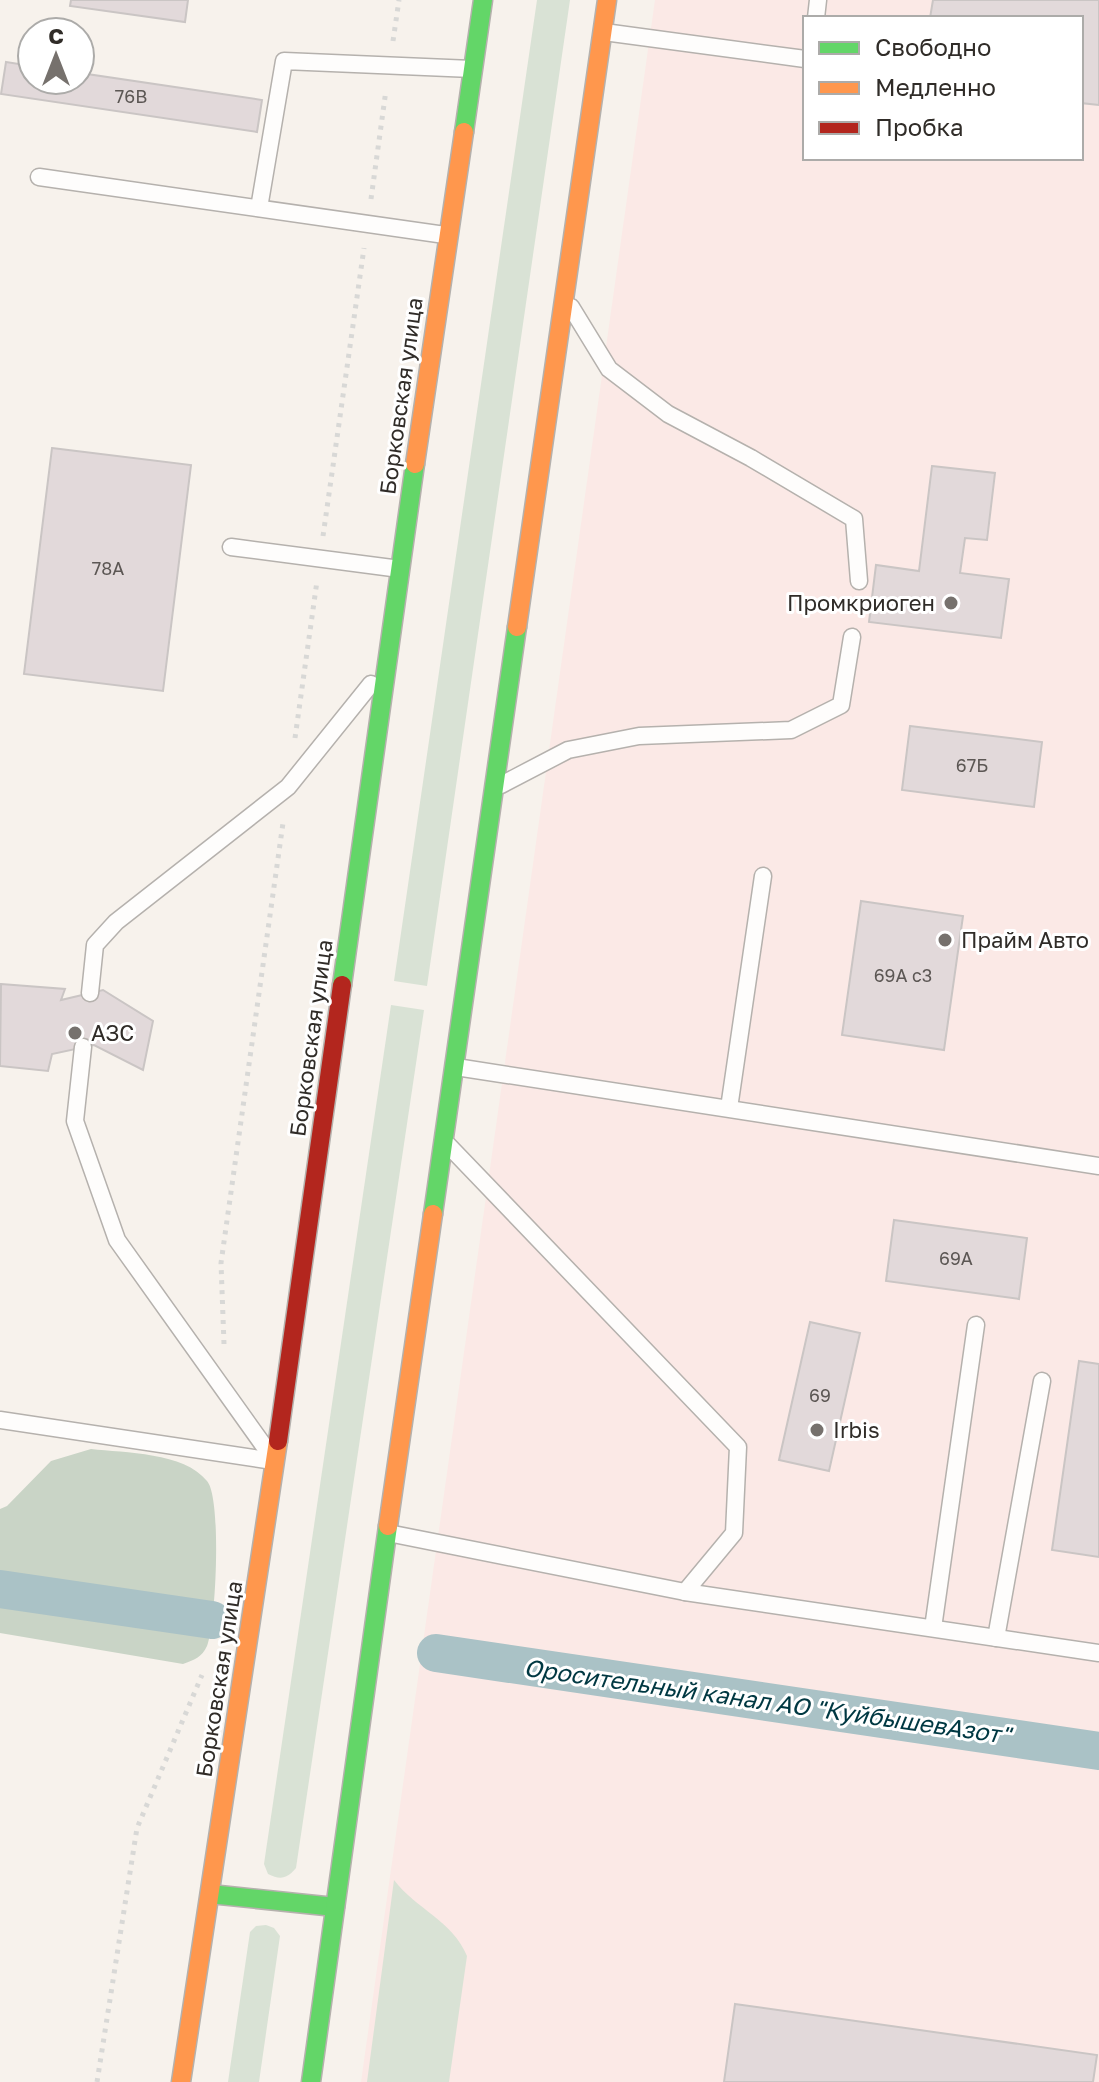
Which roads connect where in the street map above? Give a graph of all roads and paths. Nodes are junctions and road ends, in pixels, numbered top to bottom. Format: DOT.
graph roads {
  1 [pos="399,0"];
  2 [pos="483,0"];
  3 [pos="607,0"];
  4 [pos="602,31"];
  5 [pos="803,59"];
  6 [pos="390,65"];
  7 [pos="473,69"];
  8 [pos="39,177"];
  9 [pos="259,208"];
  10 [pos="367,224"];
  11 [pos="449,235"];
  12 [pos="564,296"];
  13 [pos="231,547"];
  14 [pos="320,558"];
  15 [pos="400,569"];
  16 [pos="859,581"];
  17 [pos="852,637"];
  18 [pos="386,666"];
  19 [pos="294,741"];
  20 [pos="288,787"];
  21 [pos="493,789"];
  22 [pos="763,876"];
  23 [pos="90,993"];
  24 [pos="83,1047"];
  25 [pos="455,1067"];
  26 [pos="729,1108"];
  27 [pos="445,1142"];
  28 [pos="1099,1166"];
  29 [pos="976,1325"];
  30 [pos="1042,1381"];
  31 [pos="226,1392"];
  32 [pos="0,1420"];
  33 [pos="275,1461"];
  34 [pos="387,1532"];
  35 [pos="685,1592"];
  36 [pos="933,1628"];
  37 [pos="996,1638"];
  38 [pos="1099,1653"];
  39 [pos="202,1673"];
  40 [pos="210,1894"];
  41 [pos="335,1907"];
  42 [pos="97,2082"];
  43 [pos="181,2082"];
  44 [pos="311,2082"];
  1 -- 6 [label="path"];
  2 -- 7 [label="main road, Борковская улица"];
  3 -- 4 [label="main road"];
  4 -- 5 [label="lane"];
  4 -- 12 [label="main road"];
  6 -- 7 [label="lane"];
  6 -- 9 [label="lane"];
  6 -- 10 [label="path"];
  7 -- 11 [label="main road, Борковская улица"];
  8 -- 9 [label="lane"];
  9 -- 10 [label="lane"];
  10 -- 11 [label="lane"];
  10 -- 14 [label="path"];
  11 -- 15 [label="main road, Борковская улица"];
  12 -- 16 [label="lane"];
  12 -- 21 [label="main road"];
  13 -- 14 [label="lane"];
  14 -- 15 [label="lane"];
  14 -- 19 [label="path"];
  15 -- 18 [label="main road, Борковская улица"];
  17 -- 21 [label="lane"];
  18 -- 20 [label="lane"];
  18 -- 33 [label="main road, Борковская улица"];
  20 -- 23 [label="lane"];
  20 -- 31 [label="path"];
  21 -- 25 [label="main road"];
  22 -- 26 [label="lane"];
  24 -- 31 [label="lane"];
  25 -- 26 [label="lane"];
  25 -- 27 [label="main road"];
  26 -- 28 [label="lane"];
  27 -- 34 [label="main road"];
  27 -- 35 [label="lane"];
  29 -- 36 [label="lane"];
  30 -- 37 [label="lane"];
  31 -- 33 [label="lane"];
  32 -- 33 [label="lane"];
  33 -- 40 [label="main road, Борковская улица"];
  34 -- 35 [label="lane"];
  34 -- 41 [label="main road"];
  35 -- 36 [label="lane"];
  36 -- 37 [label="lane"];
  37 -- 38 [label="lane"];
  39 -- 42 [label="path"];
  40 -- 41 [label="main road"];
  40 -- 43 [label="main road, Борковская улица"];
  41 -- 44 [label="main road"];
}
